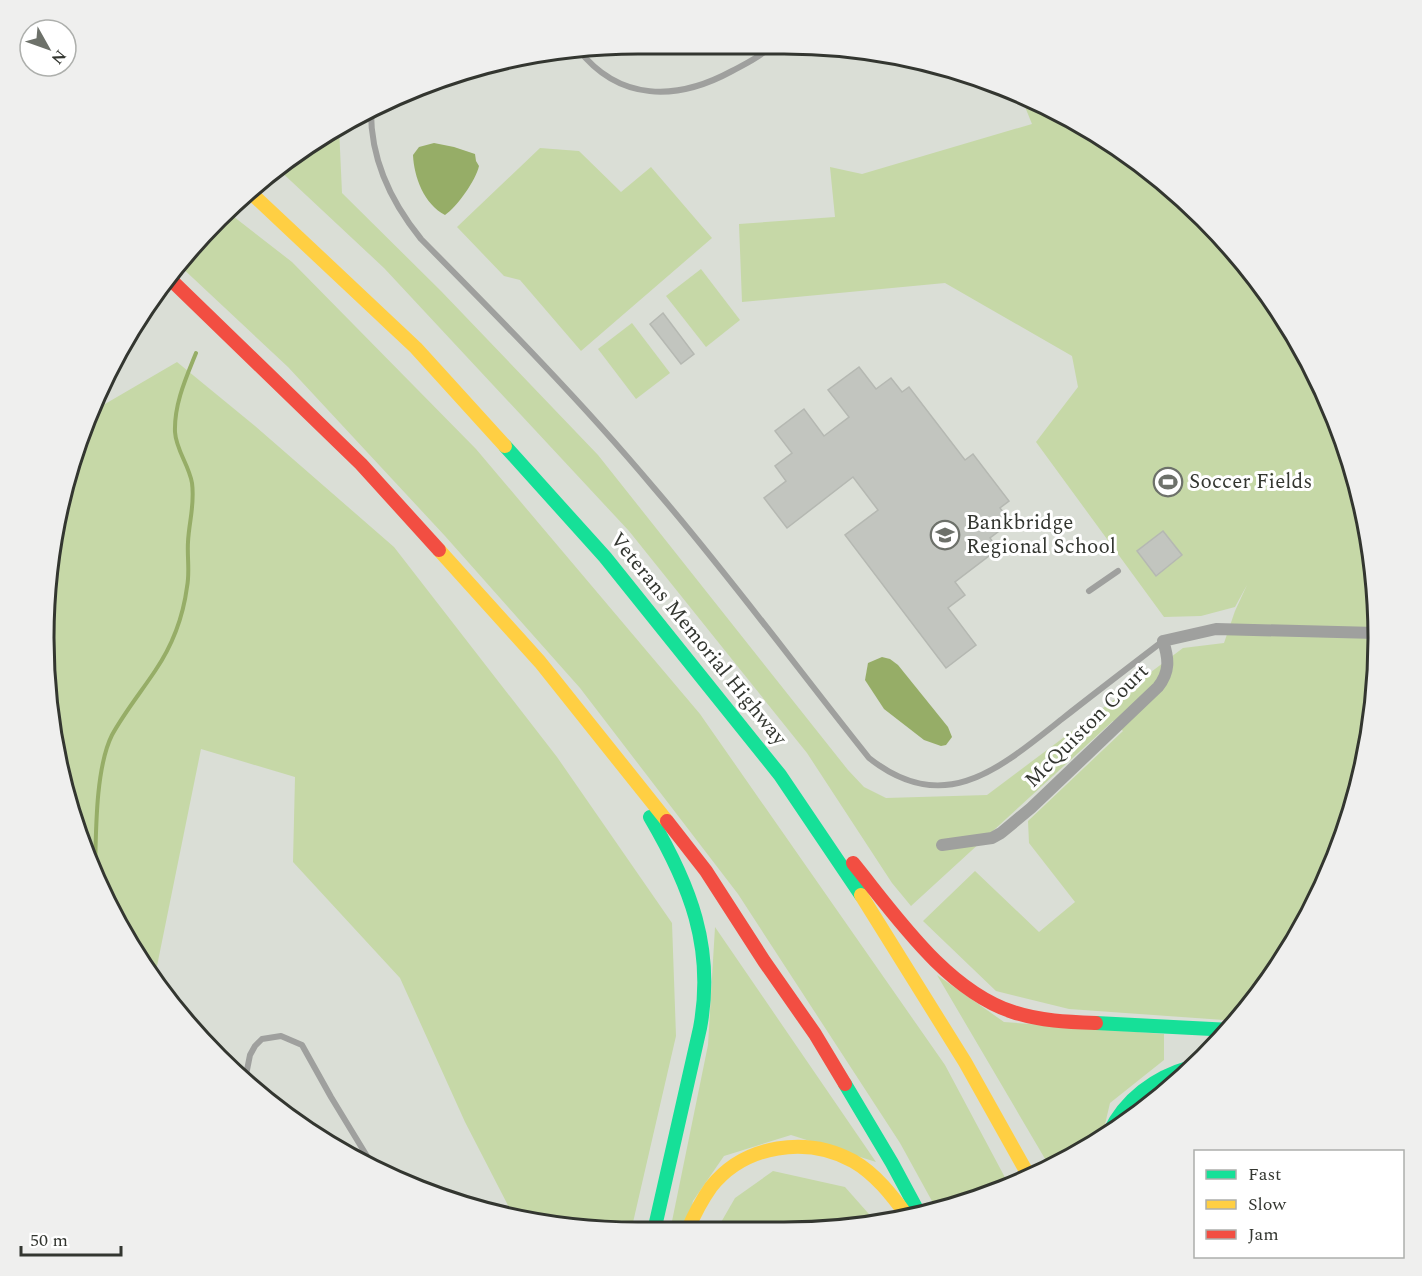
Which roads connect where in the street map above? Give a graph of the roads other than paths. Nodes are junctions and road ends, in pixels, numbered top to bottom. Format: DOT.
graph roads {
  1 [pos="762,54"];
  2 [pos="584,57"];
  3 [pos="372,118"];
  4 [pos="255,197"];
  5 [pos="174,284"];
  6 [pos="1118,571"];
  7 [pos="1089,591"];
  8 [pos="1368,633"];
  9 [pos="1163,641"];
  10 [pos="643,791"];
  11 [pos="825,841"];
  12 [pos="942,845"];
  13 [pos="1217,1029"];
  14 [pos="247,1071"];
  15 [pos="1172,1074"];
  16 [pos="1117,1118"];
  17 [pos="365,1154"];
  18 [pos="1025,1170"];
  19 [pos="916,1207"];
  20 [pos="902,1210"];
  21 [pos="656,1222"];
  22 [pos="691,1222"];
  1 -- 2 [label="lane"];
  3 -- 9 [label="lane"];
  4 -- 11 [label="highway, Veterans Memorial Highway"];
  5 -- 10 [label="highway"];
  6 -- 7 [label="lane"];
  8 -- 9 [label="street"];
  9 -- 12 [label="street, McQuiston Court"];
  10 -- 19 [label="highway"];
  10 -- 21 [label="highway"];
  11 -- 13 [label="highway"];
  11 -- 18 [label="highway, Veterans Memorial Highway"];
  14 -- 17 [label="lane"];
  15 -- 16 [label="highway"];
  20 -- 22 [label="highway"];
}
